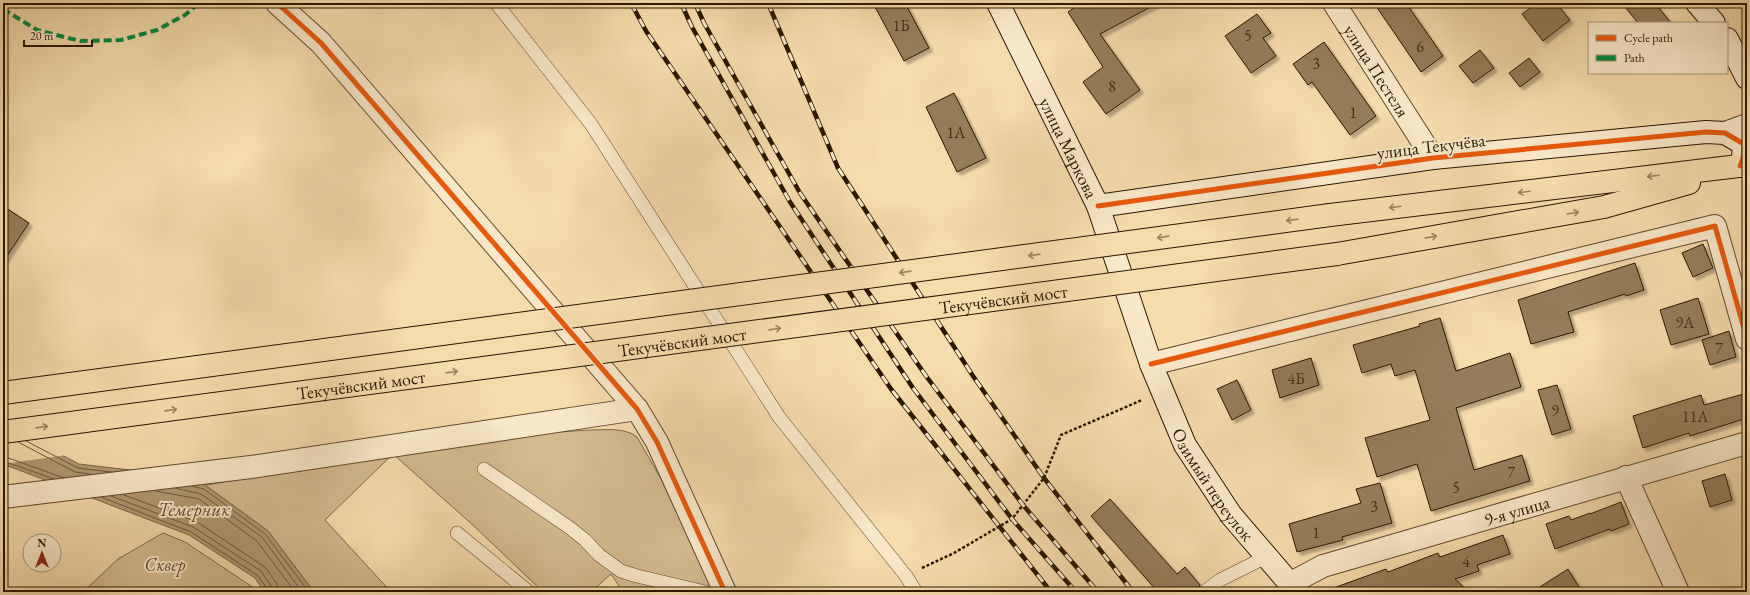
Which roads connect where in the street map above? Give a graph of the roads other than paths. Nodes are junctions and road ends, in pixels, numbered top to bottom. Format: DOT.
graph roads {
  1 [pos="277,3"];
  2 [pos="496,3"];
  3 [pos="998,3"];
  4 [pos="1334,3"];
  5 [pos="1697,3"];
  6 [pos="1713,22"];
  7 [pos="1728,41"];
  8 [pos="1747,78"];
  9 [pos="1747,125"];
  10 [pos="1725,133"];
  11 [pos="1433,158"];
  12 [pos="1745,166"];
  13 [pos="1098,206"];
  14 [pos="1747,338"];
  15 [pos="1151,364"];
  16 [pos="3,393"];
  17 [pos="637,409"];
  18 [pos="3,432"];
  19 [pos="1747,443"];
  20 [pos="484,469"];
  21 [pos="1626,477"];
  22 [pos="3,497"];
  23 [pos="458,533"];
  24 [pos="1266,557"];
  25 [pos="1293,588"];
  26 [pos="529,592"];
  27 [pos="705,592"];
  28 [pos="725,592"];
  29 [pos="916,592"];
  30 [pos="1204,592"];
  31 [pos="1678,592"];
  1 -- 17 [label="street"];
  2 -- 29 [label="lane"];
  3 -- 13 [label="street, улица Маркова"];
  4 -- 11 [label="street, улица Пестеля"];
  5 -- 6 [label="street"];
  7 -- 8 [label="street"];
  9 -- 10 [label="street"];
  10 -- 11 [label="street, улица Текучёва"];
  10 -- 12 [label="street, улица Текучёва"];
  11 -- 13 [label="street, улица Текучёва"];
  12 -- 16 [label="main road, one-way, bridge"];
  18 -- 12 [label="main road, Текучёвский мост, one-way, bridge"];
  13 -- 15 [label="street, улица Маркова"];
  14 -- 15 [label="street"];
  15 -- 24 [label="street, Озимый переулок"];
  17 -- 22 [label="street"];
  17 -- 28 [label="street"];
  19 -- 21 [label="street, 9-я улица"];
  20 -- 27 [label="lane"];
  21 -- 25 [label="street, 9-я улица"];
  21 -- 31 [label="street"];
  23 -- 26 [label="lane"];
  24 -- 25 [label="street, Озимый переулок"];
  24 -- 30 [label="lane"];
}
